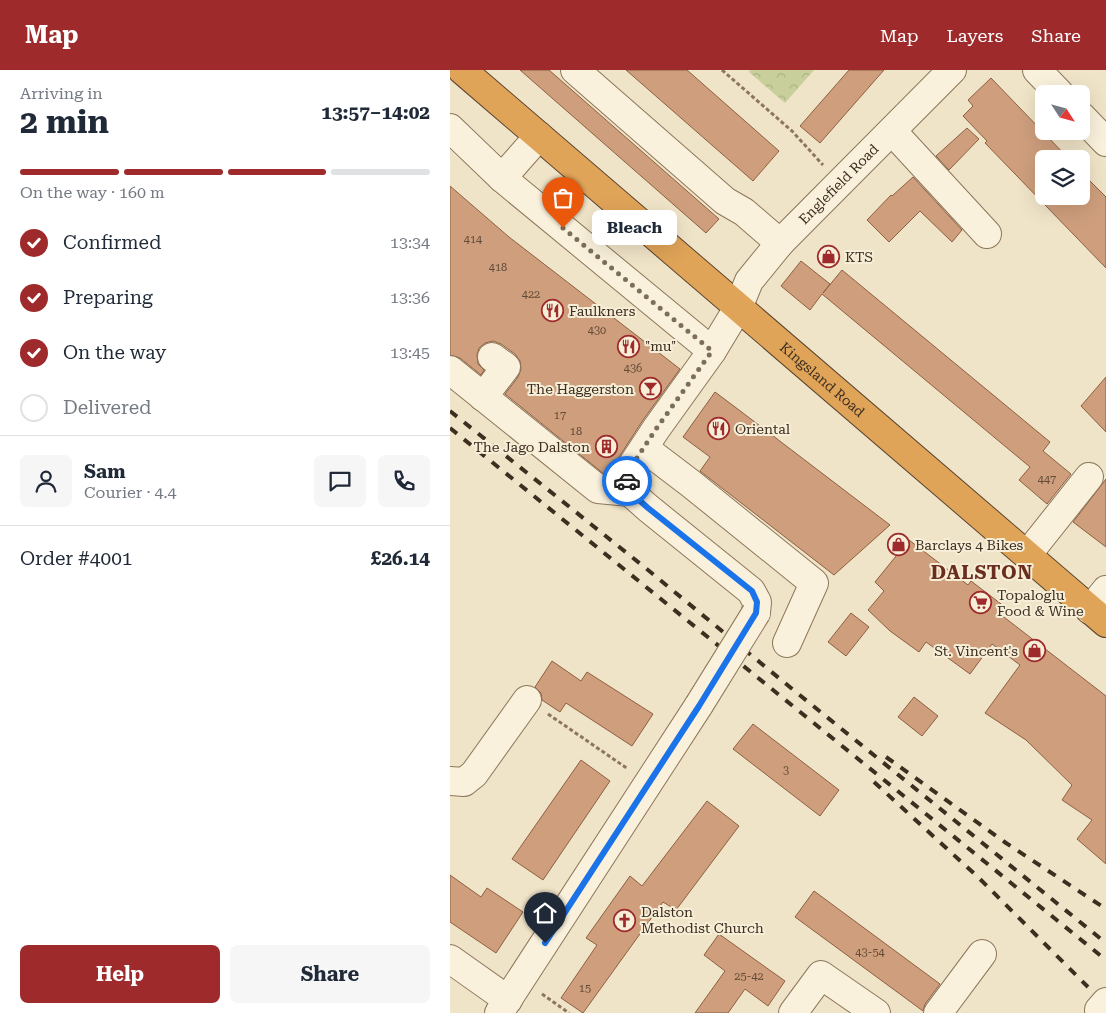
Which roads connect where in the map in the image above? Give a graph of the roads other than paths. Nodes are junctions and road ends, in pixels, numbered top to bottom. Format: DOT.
graph roads {
  1 [pos="462,70"];
  2 [pos="575,70"];
  3 [pos="952,70"];
  4 [pos="1036,70"];
  5 [pos="1051,85"];
  6 [pos="1090,125"];
  7 [pos="450,128"];
  8 [pos="892,131"];
  9 [pos="538,136"];
  10 [pos="1106,142"];
  11 [pos="502,178"];
  12 [pos="987,234"];
  13 [pos="780,243"];
  14 [pos="738,308"];
  15 [pos="712,351"];
  16 [pos="492,356"];
  17 [pos="450,370"];
  18 [pos="483,397"];
  19 [pos="644,448"];
  20 [pos="1089,477"];
  21 [pos="630,492"];
  22 [pos="1027,555"];
  23 [pos="1101,608"];
  24 [pos="786,643"];
  25 [pos="528,700"];
  26 [pos="450,781"];
  27 [pos="982,954"];
  28 [pos="450,959"];
  29 [pos="509,997"];
  30 [pos="871,1012"];
  31 [pos="793,1013"];
  32 [pos="938,1013"];
  1 -- 9 [label="highway, Kingsland Road"];
  2 -- 13 [label="street"];
  3 -- 8 [label="street, Englefield Road"];
  4 -- 5 [label="street"];
  6 -- 10 [label="street"];
  7 -- 11 [label="street"];
  8 -- 12 [label="street"];
  8 -- 13 [label="street, Englefield Road"];
  9 -- 11 [label="street"];
  9 -- 14 [label="highway, Kingsland Road"];
  11 -- 15 [label="street"];
  13 -- 14 [label="street, Englefield Road"];
  14 -- 15 [label="street, Englefield Road"];
  14 -- 22 [label="highway, Kingsland Road"];
  15 -- 19 [label="street, Englefield Road"];
  16 -- 18 [label="street"];
  17 -- 18 [label="street"];
  18 -- 21 [label="street"];
  19 -- 21 [label="street, Englefield Road"];
  19 -- 24 [label="street"];
  20 -- 22 [label="street"];
  21 -- 29 [label="street, bridge"];
  22 -- 23 [label="highway, Kingsland Road"];
  25 -- 26 [label="street"];
  27 -- 32 [label="street"];
  28 -- 29 [label="street"];
  30 -- 31 [label="street"];
}
